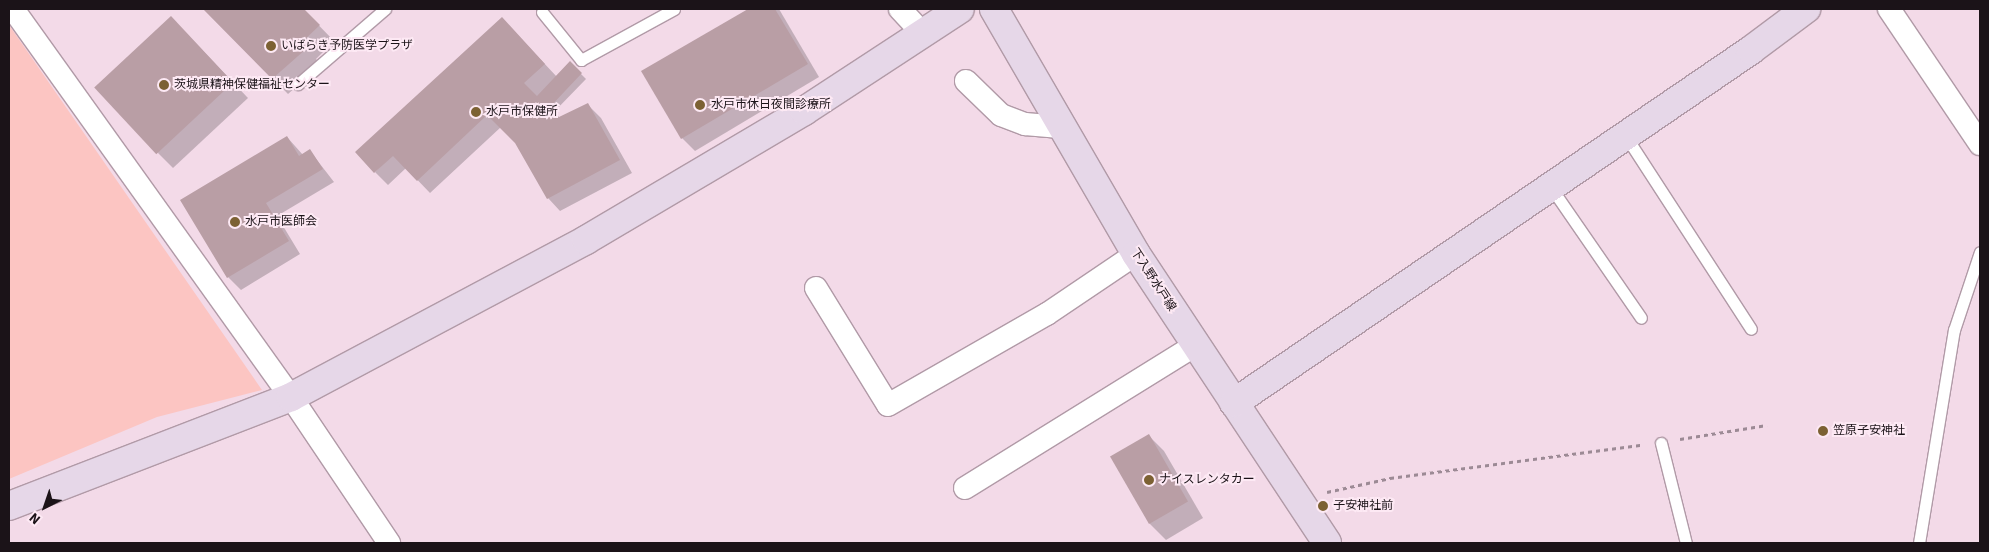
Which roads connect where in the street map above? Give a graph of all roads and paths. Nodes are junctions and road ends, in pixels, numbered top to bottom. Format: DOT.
graph roads {
  1 [pos="12,9"];
  2 [pos="385,9"];
  3 [pos="674,9"];
  4 [pos="900,9"];
  5 [pos="960,9"];
  6 [pos="994,9"];
  7 [pos="1806,9"];
  8 [pos="1889,9"];
  9 [pos="542,10"];
  10 [pos="923,34"];
  11 [pos="966,81"];
  12 [pos="298,84"];
  13 [pos="1060,127"];
  14 [pos="1624,134"];
  15 [pos="1980,144"];
  16 [pos="1550,186"];
  17 [pos="1980,252"];
  18 [pos="1136,254"];
  19 [pos="816,288"];
  20 [pos="1642,318"];
  21 [pos="1751,329"];
  22 [pos="1196,345"];
  23 [pos="291,397"];
  24 [pos="1234,403"];
  25 [pos="1767,425"];
  26 [pos="1661,443"];
  27 [pos="965,488"];
  28 [pos="1297,499"];
  29 [pos="9,506"];
  30 [pos="389,543"];
  31 [pos="1326,543"];
  32 [pos="1686,543"];
  33 [pos="1919,543"];
  1 -- 23 [label="street"];
  2 -- 12 [label="lane"];
  3 -- 9 [label="lane"];
  4 -- 10 [label="street"];
  5 -- 10 [label="street"];
  6 -- 13 [label="street, 下入野水戸線"];
  7 -- 14 [label="street"];
  8 -- 15 [label="street"];
  10 -- 23 [label="street"];
  11 -- 13 [label="street"];
  13 -- 18 [label="street, 下入野水戸線"];
  14 -- 16 [label="street"];
  14 -- 21 [label="lane"];
  16 -- 20 [label="lane"];
  16 -- 24 [label="street"];
  17 -- 33 [label="lane"];
  18 -- 19 [label="street"];
  18 -- 22 [label="street, 下入野水戸線"];
  22 -- 24 [label="street, 下入野水戸線"];
  22 -- 27 [label="street"];
  23 -- 29 [label="street"];
  23 -- 30 [label="street"];
  24 -- 28 [label="street, 下入野水戸線"];
  25 -- 26 [label="path"];
  26 -- 28 [label="path"];
  26 -- 32 [label="lane"];
  28 -- 31 [label="street, 下入野水戸線"];
}
